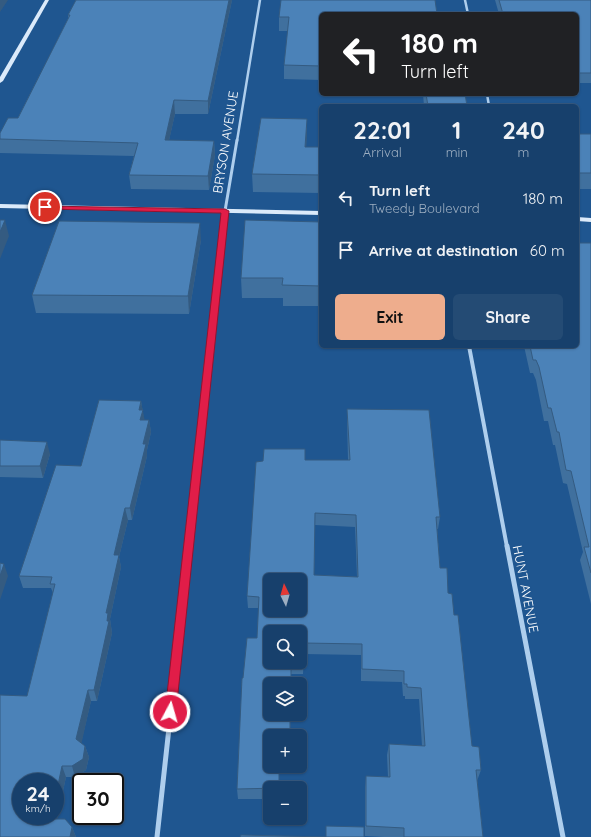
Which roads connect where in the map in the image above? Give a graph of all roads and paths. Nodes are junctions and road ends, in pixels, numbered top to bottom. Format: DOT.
graph roads {
  1 [pos="47,0"];
  2 [pos="260,0"];
  3 [pos="464,0"];
  4 [pos="467,12"];
  5 [pos="0,81"];
  6 [pos="0,206"];
  7 [pos="225,211"];
  8 [pos="319,214"];
  9 [pos="579,219"];
  10 [pos="591,220"];
  11 [pos="469,348"];
  12 [pos="157,837"];
  13 [pos="563,837"];
  1 -- 5 [label="main road"];
  2 -- 7 [label="street, BRYSON AVENUE"];
  3 -- 4 [label="street"];
  6 -- 7 [label="main road"];
  7 -- 8 [label="main road"];
  7 -- 12 [label="street, BRYSON AVENUE"];
  9 -- 10 [label="main road"];
  11 -- 13 [label="street, HUNT AVENUE"];
}
